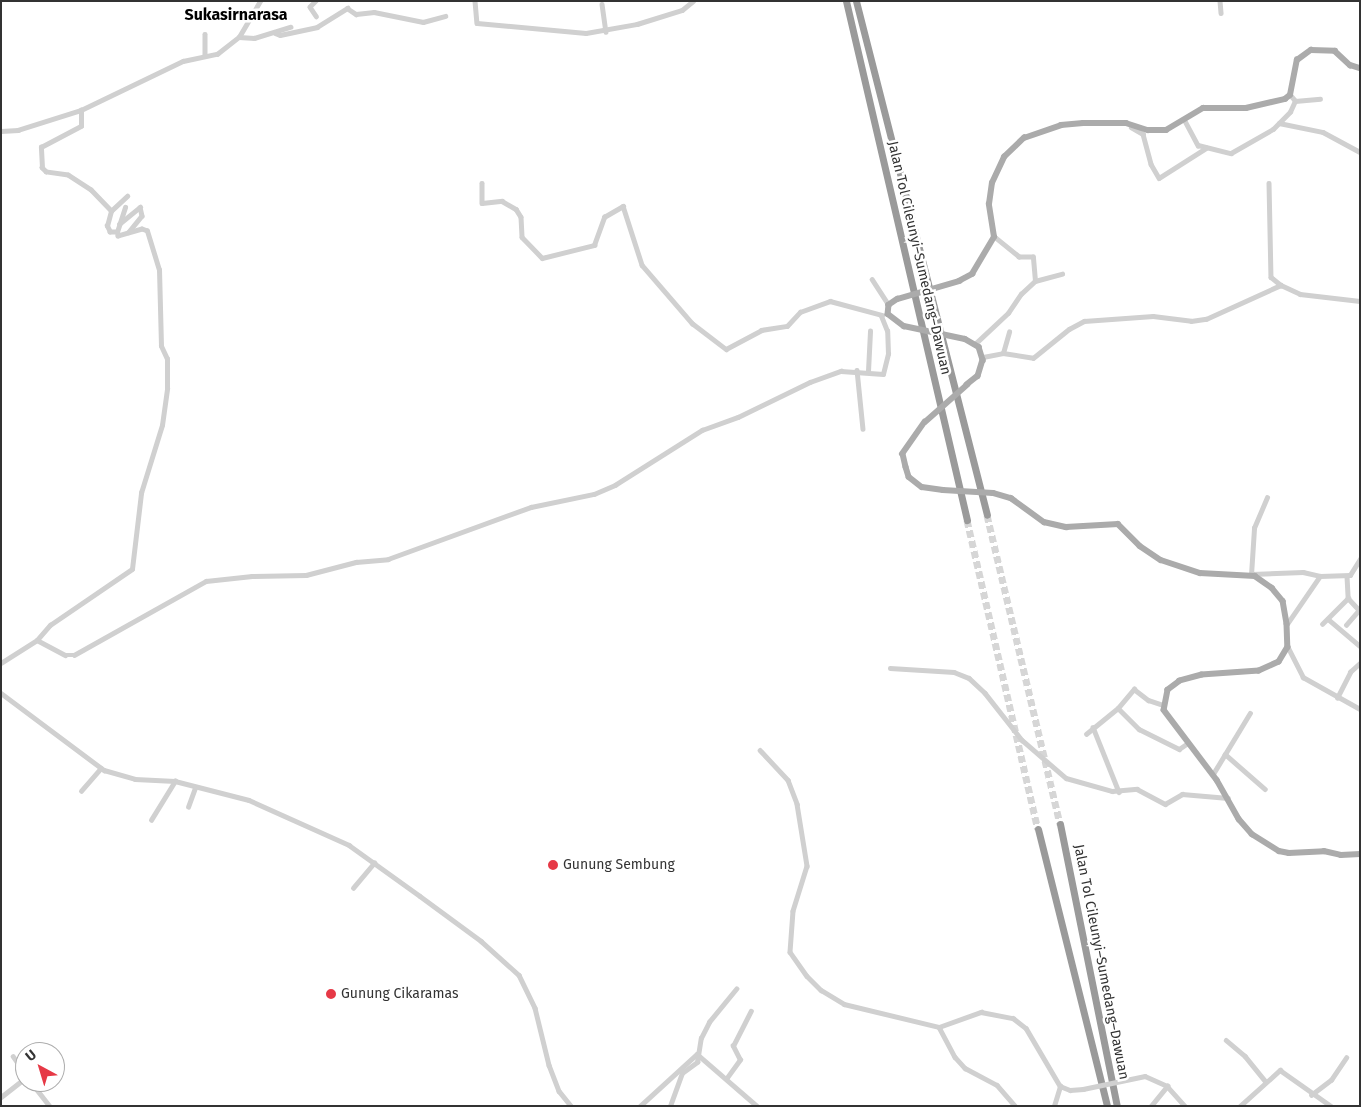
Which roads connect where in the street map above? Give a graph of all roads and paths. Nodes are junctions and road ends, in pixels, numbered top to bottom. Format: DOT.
graph roads {
  1 [pos="260,1"];
  2 [pos="316,1"];
  3 [pos="475,1"];
  4 [pos="693,1"];
  5 [pos="846,1"];
  6 [pos="856,1"];
  7 [pos="1220,1"];
  8 [pos="602,4"];
  9 [pos="1221,13"];
  10 [pos="316,16"];
  11 [pos="444,16"];
  12 [pos="290,27"];
  13 [pos="606,32"];
  14 [pos="275,33"];
  15 [pos="205,34"];
  16 [pos="239,37"];
  17 [pos="205,55"];
  18 [pos="1360,68"];
  19 [pos="1290,95"];
  20 [pos="1320,99"];
  21 [pos="1295,101"];
  22 [pos="81,110"];
  23 [pos="1184,119"];
  24 [pos="1126,123"];
  25 [pos="1279,123"];
  26 [pos="1,131"];
  27 [pos="1206,148"];
  28 [pos="1360,152"];
  29 [pos="482,183"];
  30 [pos="1269,183"];
  31 [pos="127,196"];
  32 [pos="125,207"];
  33 [pos="111,211"];
  34 [pos="119,224"];
  35 [pos="117,232"];
  36 [pos="128,233"];
  37 [pos="994,236"];
  38 [pos="1062,274"];
  39 [pos="872,279"];
  40 [pos="1035,281"];
  41 [pos="1281,285"];
  42 [pos="1360,301"];
  43 [pos="889,305"];
  44 [pos="888,314"];
  45 [pos="881,316"];
  46 [pos="870,331"];
  47 [pos="1009,332"];
  48 [pos="976,343"];
  49 [pos="1003,353"];
  50 [pos="983,357"];
  51 [pos="857,370"];
  52 [pos="868,371"];
  53 [pos="863,429"];
  54 [pos="1267,498"];
  55 [pos="986,515"];
  56 [pos="967,520"];
  57 [pos="1360,559"];
  58 [pos="1251,575"];
  59 [pos="1320,576"];
  60 [pos="1347,576"];
  61 [pos="1348,598"];
  62 [pos="1359,611"];
  63 [pos="1328,619"];
  64 [pos="1287,624"];
  65 [pos="1322,624"];
  66 [pos="1346,625"];
  67 [pos="37,640"];
  68 [pos="1288,646"];
  69 [pos="1360,646"];
  70 [pos="1,663"];
  71 [pos="1360,663"];
  72 [pos="890,668"];
  73 [pos="1,693"];
  74 [pos="1337,698"];
  75 [pos="1163,705"];
  76 [pos="1118,708"];
  77 [pos="1360,709"];
  78 [pos="1250,713"];
  79 [pos="1093,727"];
  80 [pos="1086,734"];
  81 [pos="1188,743"];
  82 [pos="760,750"];
  83 [pos="1225,754"];
  84 [pos="101,768"];
  85 [pos="1213,774"];
  86 [pos="175,781"];
  87 [pos="195,788"];
  88 [pos="1265,789"];
  89 [pos="81,792"];
  90 [pos="1118,792"];
  91 [pos="1228,798"];
  92 [pos="188,807"];
  93 [pos="151,820"];
  94 [pos="1060,824"];
  95 [pos="1038,829"];
  96 [pos="1360,854"];
  97 [pos="374,863"];
  98 [pos="354,888"];
  99 [pos="736,989"];
  100 [pos="750,1011"];
  101 [pos="939,1027"];
  102 [pos="1226,1040"];
  103 [pos="697,1054"];
  104 [pos="13,1056"];
  105 [pos="1346,1058"];
  106 [pos="15,1059"];
  107 [pos="726,1078"];
  108 [pos="1265,1081"];
  109 [pos="15,1086"];
  110 [pos="1060,1086"];
  111 [pos="1167,1086"];
  112 [pos="39,1092"];
  113 [pos="1311,1095"];
  114 [pos="1,1097"];
  115 [pos="50,1106"];
  116 [pos="571,1106"];
  117 [pos="640,1106"];
  118 [pos="670,1106"];
  119 [pos="757,1106"];
  120 [pos="1015,1106"];
  121 [pos="1054,1106"];
  122 [pos="1107,1106"];
  123 [pos="1117,1106"];
  124 [pos="1151,1106"];
  125 [pos="1186,1106"];
  126 [pos="1240,1106"];
  127 [pos="1331,1106"];
  1 -- 16 [label="street"];
  2 -- 10 [label="street"];
  3 -- 13 [label="street"];
  4 -- 13 [label="street"];
  5 -- 56 [label="highway, Jalan Tol Cileunyi–Sumedang–Dawuan"];
  6 -- 55 [label="highway, Jalan Tol Cileunyi–Sumedang–Dawuan"];
  7 -- 9 [label="street"];
  8 -- 13 [label="street"];
  11 -- 14 [label="street"];
  12 -- 14 [label="street"];
  14 -- 16 [label="street"];
  15 -- 17 [label="street"];
  16 -- 17 [label="street"];
  17 -- 22 [label="street"];
  18 -- 19 [label="main road"];
  19 -- 21 [label="street"];
  19 -- 23 [label="main road"];
  20 -- 21 [label="street"];
  21 -- 25 [label="street"];
  22 -- 26 [label="street"];
  22 -- 33 [label="street"];
  23 -- 24 [label="main road"];
  23 -- 27 [label="street"];
  24 -- 27 [label="street"];
  24 -- 37 [label="main road"];
  25 -- 27 [label="street"];
  25 -- 28 [label="street"];
  29 -- 45 [label="street"];
  30 -- 41 [label="street"];
  31 -- 33 [label="street"];
  32 -- 34 [label="street"];
  33 -- 35 [label="street"];
  34 -- 35 [label="street"];
  34 -- 36 [label="street"];
  35 -- 36 [label="street"];
  36 -- 67 [label="street"];
  37 -- 40 [label="street"];
  37 -- 43 [label="main road, bridge"];
  38 -- 40 [label="street"];
  39 -- 43 [label="street"];
  40 -- 48 [label="street"];
  41 -- 42 [label="street"];
  41 -- 49 [label="street"];
  43 -- 44 [label="main road"];
  44 -- 45 [label="street"];
  44 -- 48 [label="main road, bridge"];
  45 -- 52 [label="street"];
  46 -- 52 [label="street"];
  47 -- 49 [label="street"];
  48 -- 50 [label="main road"];
  49 -- 50 [label="street"];
  50 -- 58 [label="main road, bridge"];
  51 -- 52 [label="street"];
  51 -- 53 [label="street"];
  51 -- 67 [label="street"];
  54 -- 58 [label="street"];
  57 -- 60 [label="street"];
  58 -- 59 [label="street"];
  58 -- 64 [label="main road"];
  59 -- 60 [label="street"];
  59 -- 64 [label="street"];
  60 -- 61 [label="street"];
  61 -- 62 [label="street"];
  61 -- 63 [label="street"];
  62 -- 66 [label="street"];
  63 -- 65 [label="street"];
  63 -- 69 [label="street"];
  64 -- 68 [label="main road"];
  67 -- 70 [label="street"];
  68 -- 74 [label="street"];
  68 -- 75 [label="main road"];
  71 -- 74 [label="street"];
  72 -- 90 [label="street"];
  73 -- 84 [label="street"];
  74 -- 77 [label="street"];
  75 -- 76 [label="street"];
  75 -- 81 [label="main road"];
  76 -- 79 [label="street"];
  76 -- 81 [label="street"];
  78 -- 83 [label="street"];
  79 -- 80 [label="street"];
  79 -- 90 [label="street"];
  81 -- 85 [label="main road"];
  82 -- 101 [label="street"];
  83 -- 85 [label="street"];
  83 -- 88 [label="street"];
  84 -- 86 [label="street"];
  84 -- 89 [label="street"];
  85 -- 91 [label="main road"];
  86 -- 87 [label="street"];
  86 -- 93 [label="street"];
  87 -- 92 [label="street"];
  87 -- 97 [label="street"];
  90 -- 91 [label="street"];
  91 -- 96 [label="main road"];
  94 -- 123 [label="highway, Jalan Tol Cileunyi–Sumedang–Dawuan"];
  95 -- 122 [label="highway, Jalan Tol Cileunyi–Sumedang–Dawuan"];
  97 -- 98 [label="street"];
  97 -- 116 [label="street"];
  99 -- 103 [label="street"];
  100 -- 107 [label="street"];
  101 -- 110 [label="street"];
  101 -- 120 [label="street"];
  102 -- 108 [label="street"];
  103 -- 107 [label="street"];
  103 -- 117 [label="street"];
  103 -- 118 [label="street"];
  104 -- 106 [label="street"];
  105 -- 113 [label="street"];
  107 -- 119 [label="street"];
  108 -- 113 [label="street"];
  108 -- 126 [label="street"];
  109 -- 114 [label="street"];
  110 -- 111 [label="street, bridge"];
  110 -- 121 [label="street"];
  111 -- 124 [label="street"];
  111 -- 125 [label="street"];
  112 -- 115 [label="street"];
  113 -- 127 [label="street"];
}
